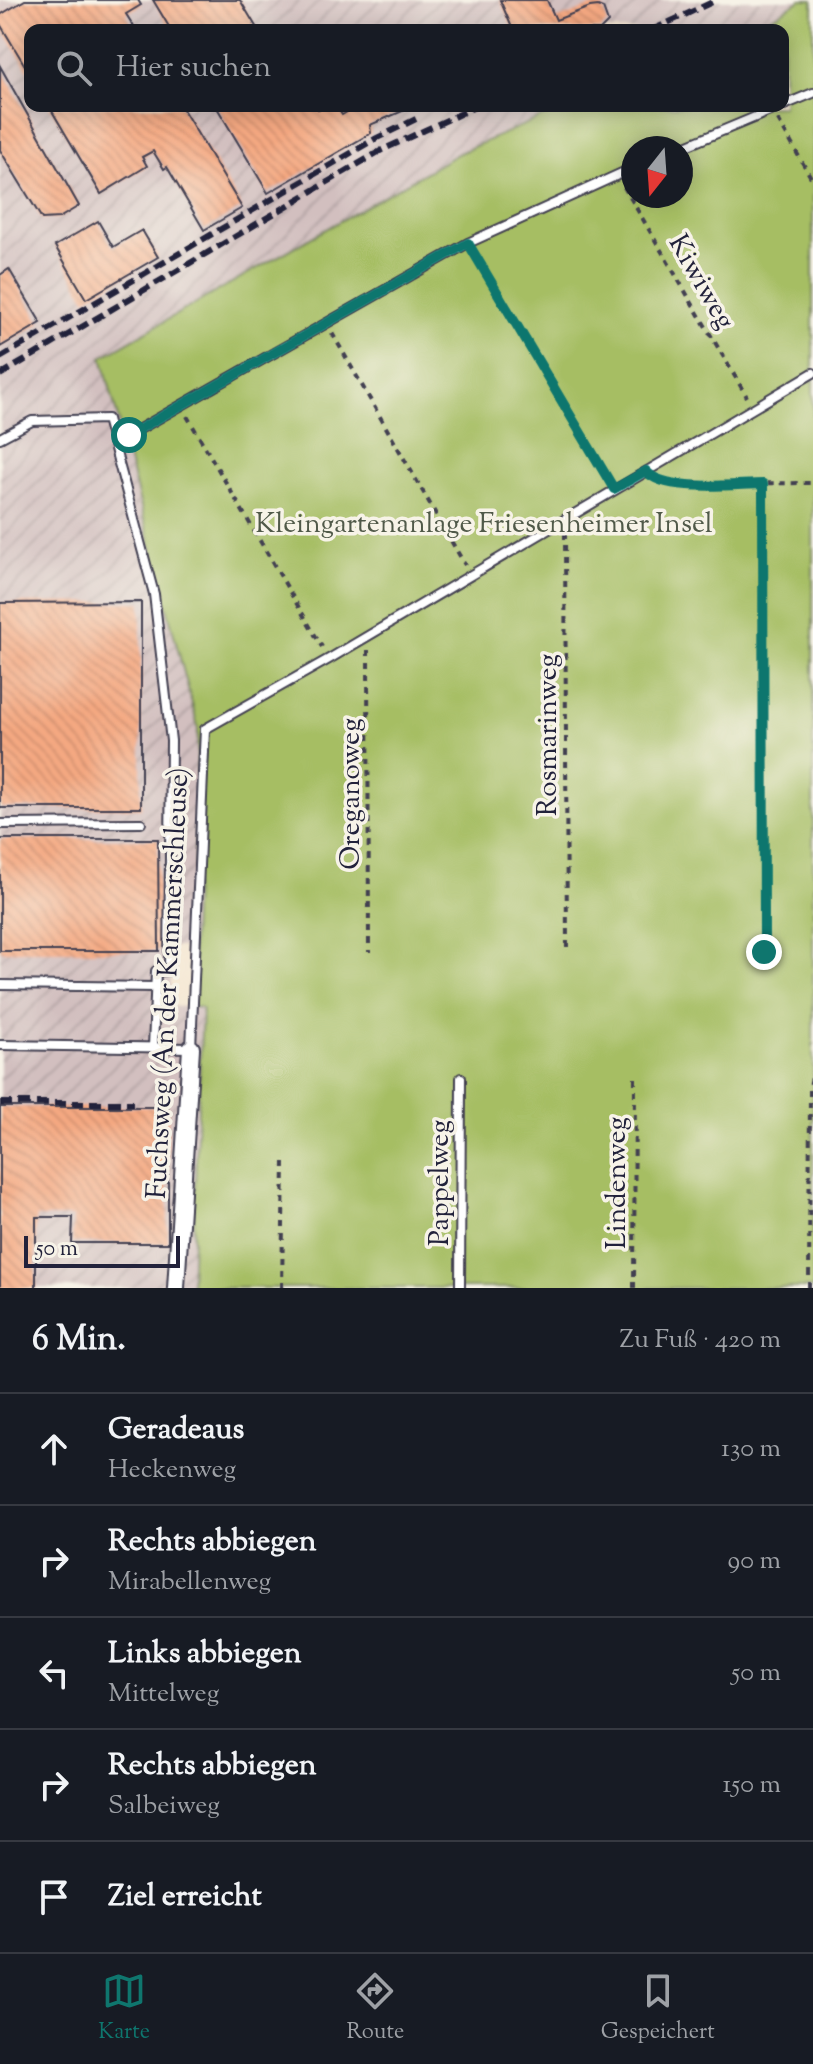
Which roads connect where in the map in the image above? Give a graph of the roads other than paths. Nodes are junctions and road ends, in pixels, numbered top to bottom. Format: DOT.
graph roads {
  1 [pos="813,93"];
  2 [pos="789,104"];
  3 [pos="770,112"];
  4 [pos="693,143"];
  5 [pos="621,172"];
  6 [pos="813,373"];
  7 [pos="129,435"];
  8 [pos="0,438"];
  9 [pos="141,823"];
  10 [pos="0,824"];
  11 [pos="0,985"];
  12 [pos="156,987"];
  13 [pos="0,1045"];
  14 [pos="153,1048"];
  15 [pos="191,1048"];
  16 [pos="461,1078"];
  17 [pos="176,1288"];
  18 [pos="460,1288"];
  1 -- 2 [label="lane"];
  3 -- 4 [label="lane"];
  5 -- 7 [label="lane"];
  6 -- 15 [label="lane, Fuchsweg (An der Kammerschleuse)"];
  8 -- 12 [label="lane"];
  9 -- 10 [label="lane"];
  11 -- 12 [label="lane"];
  12 -- 14 [label="lane"];
  13 -- 14 [label="lane"];
  14 -- 15 [label="lane"];
  15 -- 17 [label="street, Fuchsweg (An der Kammerschleuse)"];
  16 -- 18 [label="lane, Pappelweg"];
}
